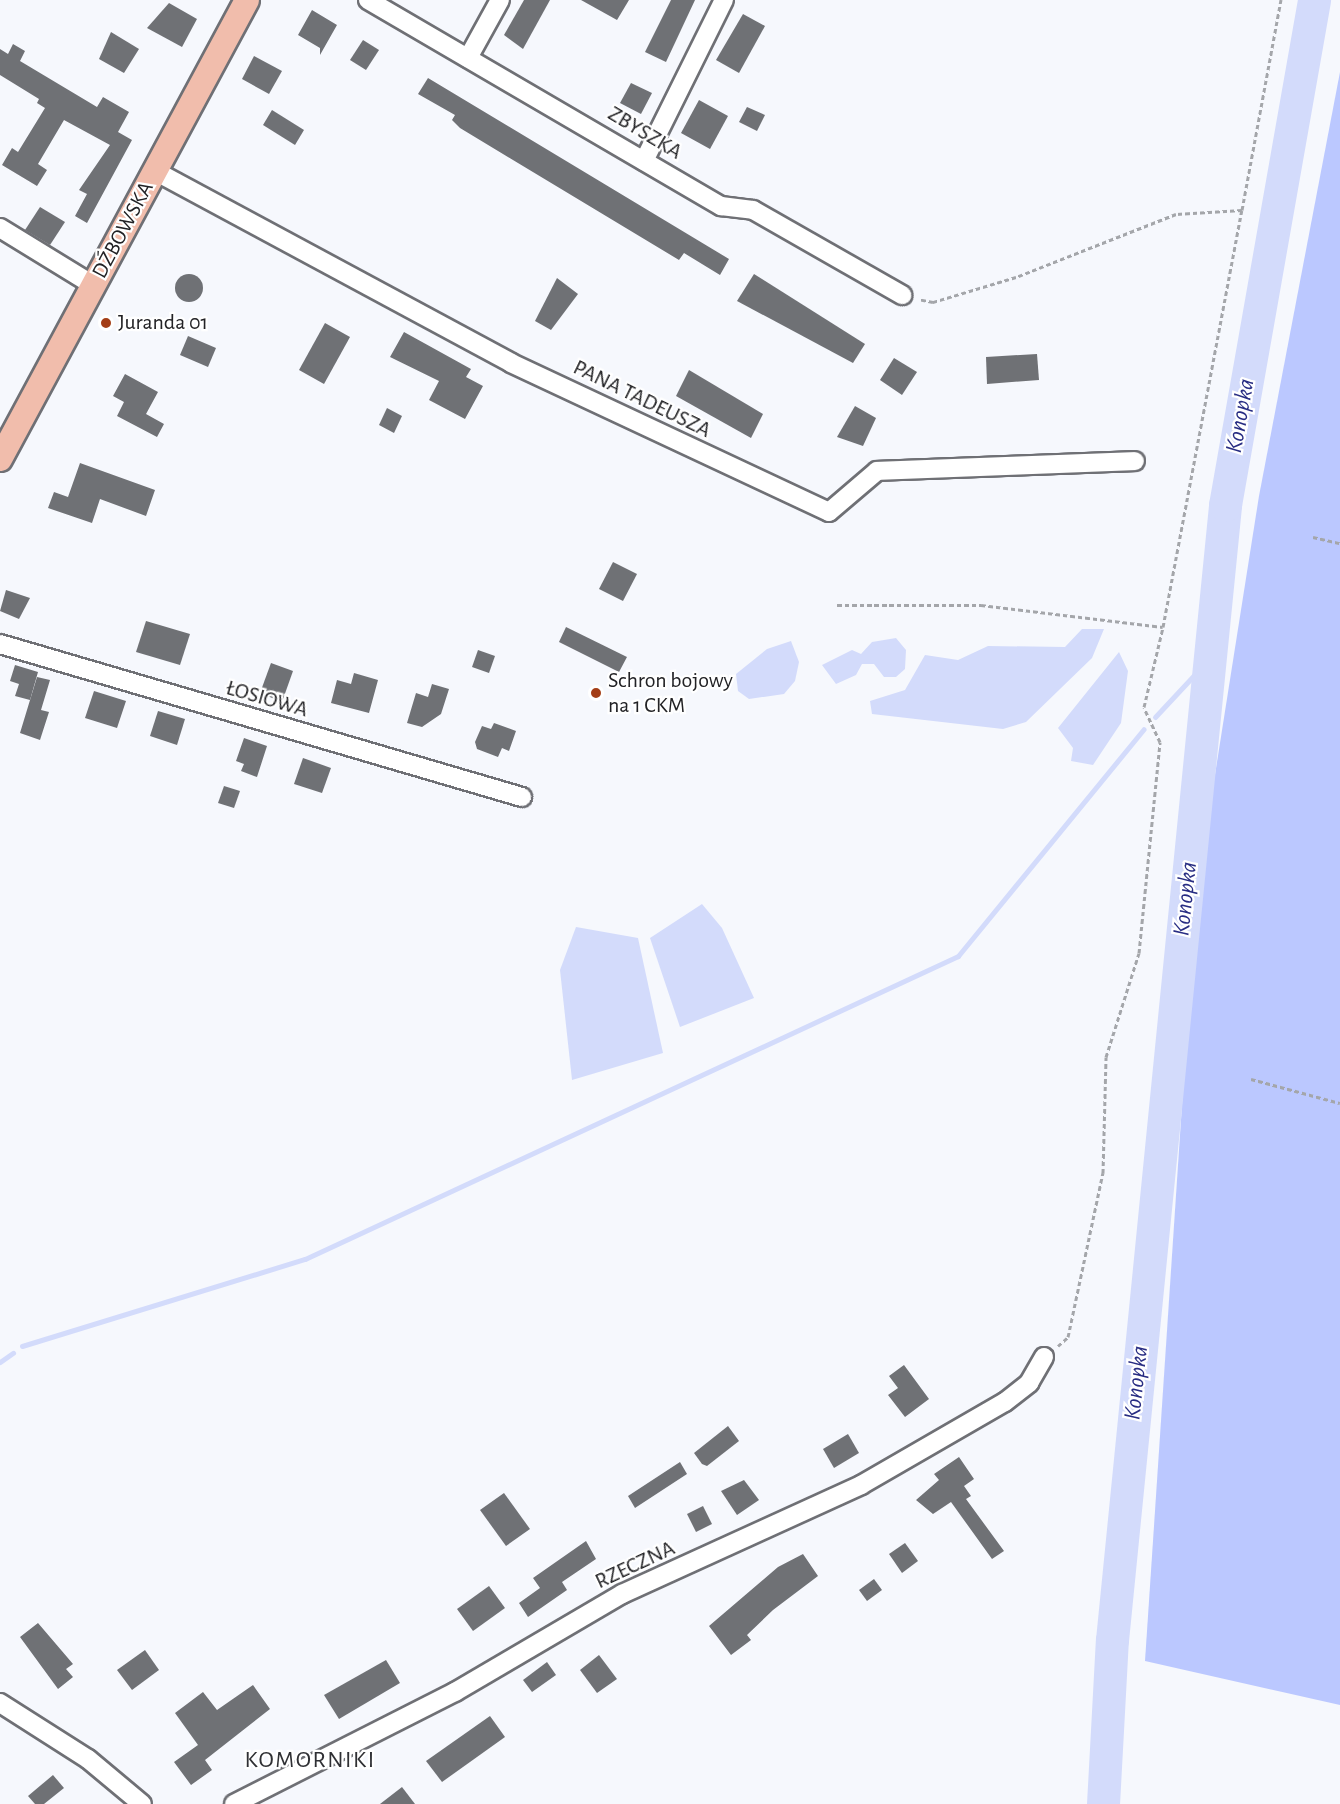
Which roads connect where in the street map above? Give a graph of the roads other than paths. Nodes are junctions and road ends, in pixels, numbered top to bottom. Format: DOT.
graph roads {
  1 [pos="247,0"];
  2 [pos="368,0"];
  3 [pos="500,0"];
  4 [pos="724,0"];
  5 [pos="468,57"];
  6 [pos="644,161"];
  7 [pos="155,171"];
  8 [pos="0,228"];
  9 [pos="93,285"];
  10 [pos="902,296"];
  11 [pos="0,459"];
  12 [pos="1135,461"];
  13 [pos="0,644"];
  14 [pos="522,797"];
  15 [pos="1044,1358"];
  16 [pos="0,1703"];
  17 [pos="142,1804"];
  18 [pos="234,1804"];
  1 -- 7 [label="main road, DŹBOWSKA"];
  2 -- 5 [label="street, ZBYSZKA"];
  3 -- 5 [label="street"];
  4 -- 6 [label="street"];
  5 -- 6 [label="street, ZBYSZKA"];
  6 -- 10 [label="street, ZBYSZKA"];
  7 -- 9 [label="main road, DŹBOWSKA"];
  7 -- 12 [label="street, PANA TADEUSZA"];
  8 -- 9 [label="street"];
  9 -- 11 [label="main road, DŹBOWSKA"];
  13 -- 14 [label="street, ŁOSIOWA"];
  15 -- 18 [label="street, RZECZNA"];
  16 -- 17 [label="street"];
}
